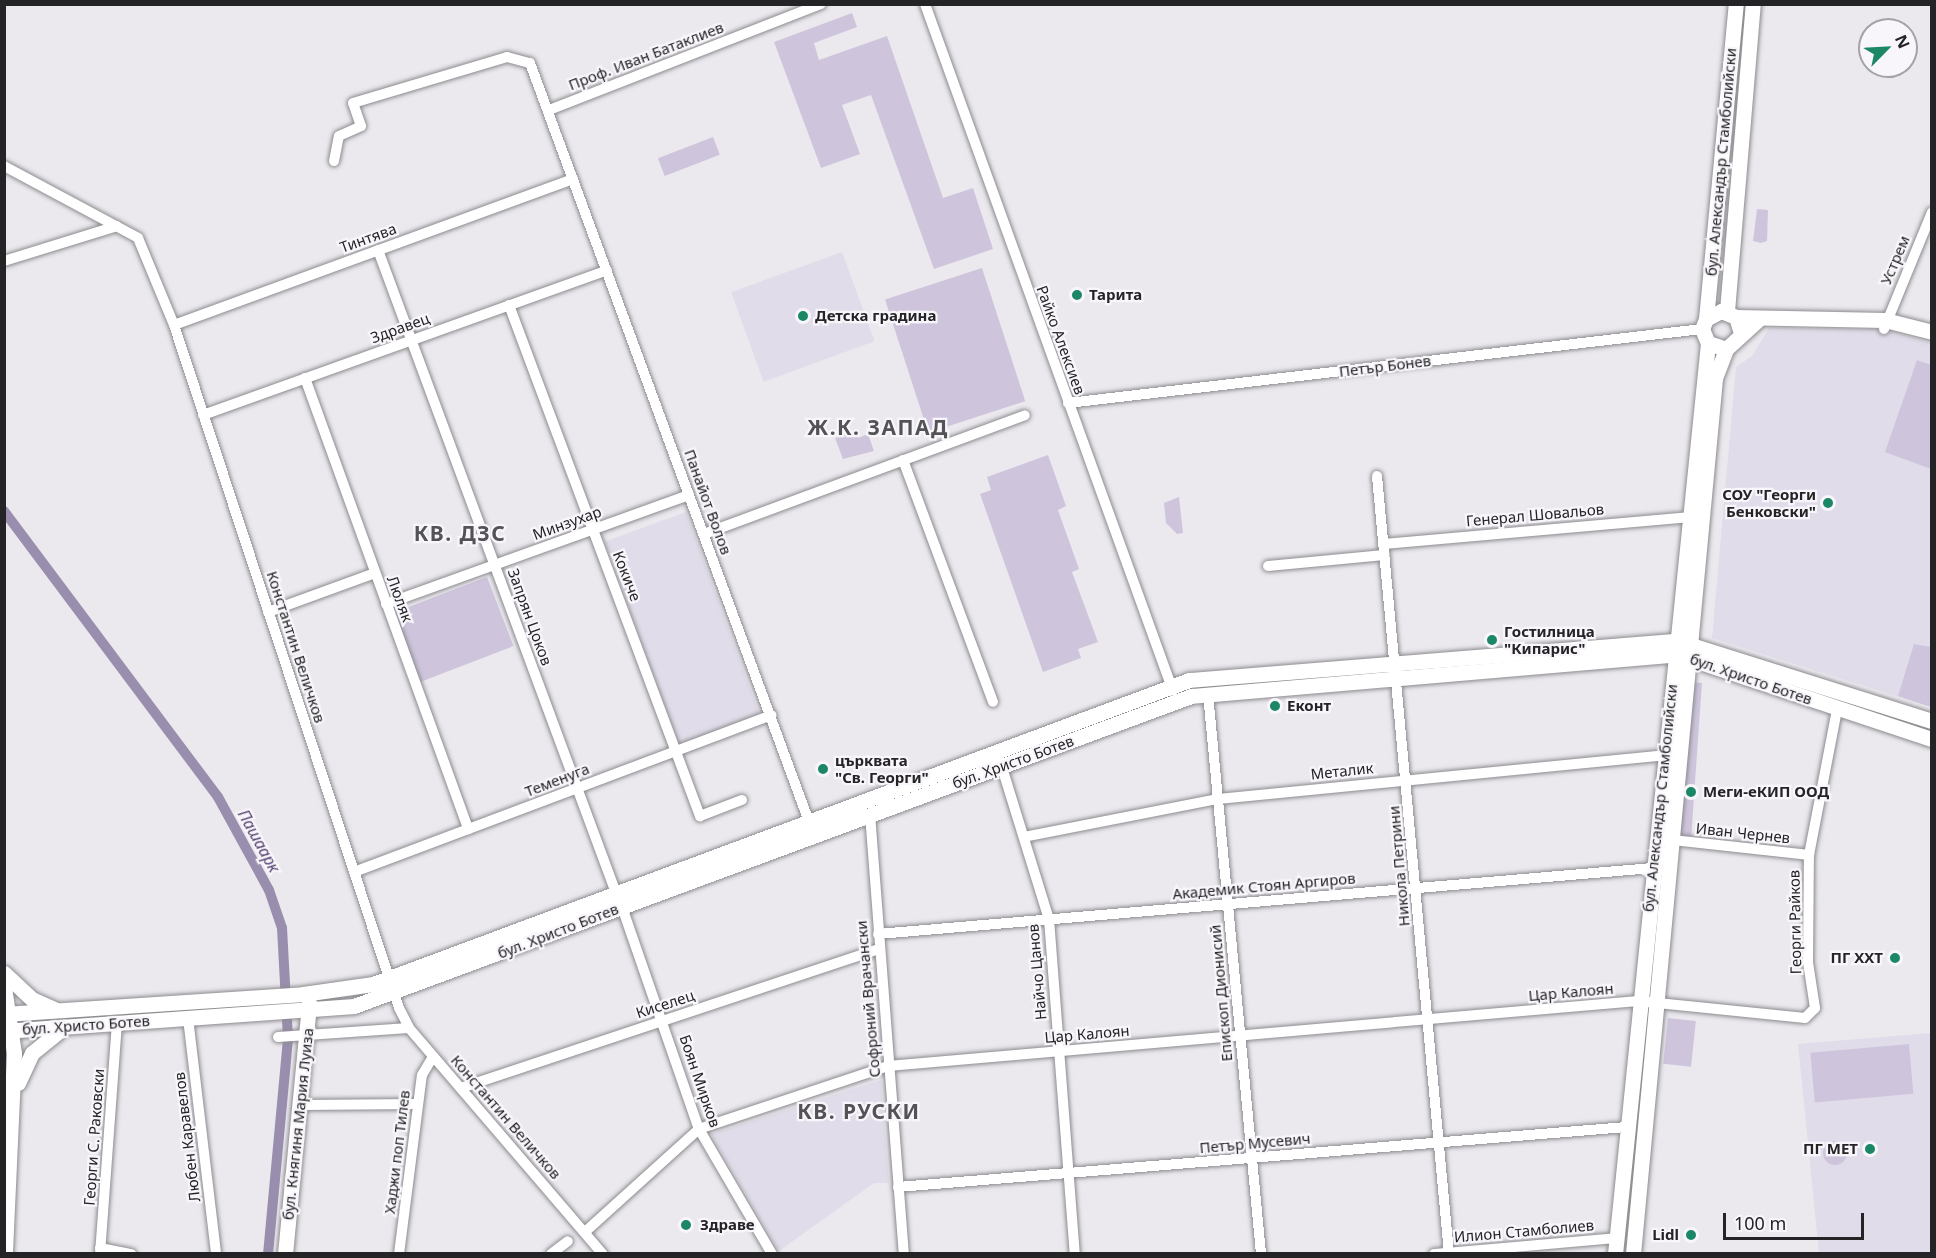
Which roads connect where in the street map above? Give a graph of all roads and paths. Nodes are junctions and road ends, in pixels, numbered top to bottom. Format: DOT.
graph roads {
  1 [pos="821,4"];
  2 [pos="924,4"];
  3 [pos="1736,4"];
  4 [pos="1753,4"];
  5 [pos="549,110"];
  6 [pos="334,161"];
  7 [pos="4,166"];
  8 [pos="573,179"];
  9 [pos="1932,212"];
  10 [pos="117,226"];
  11 [pos="378,250"];
  12 [pos="4,261"];
  13 [pos="607,270"];
  14 [pos="509,305"];
  15 [pos="1732,314"];
  16 [pos="1760,318"];
  17 [pos="174,325"];
  18 [pos="1885,325"];
  19 [pos="1705,330"];
  20 [pos="1932,332"];
  21 [pos="1741,333"];
  22 [pos="412,340"];
  23 [pos="1726,349"];
  24 [pos="305,378"];
  25 [pos="1068,403"];
  26 [pos="203,415"];
  27 [pos="1025,415"];
  28 [pos="903,460"];
  29 [pos="1377,476"];
  30 [pos="689,495"];
  31 [pos="1689,517"];
  32 [pos="593,529"];
  33 [pos="704,534"];
  34 [pos="1384,550"];
  35 [pos="495,565"];
  36 [pos="1268,566"];
  37 [pos="375,573"];
  38 [pos="386,604"];
  39 [pos="268,612"];
  40 [pos="1677,648"];
  41 [pos="1692,652"];
  42 [pos="1396,661"];
  43 [pos="1398,679"];
  44 [pos="1174,693"];
  45 [pos="1209,701"];
  46 [pos="993,702"];
  47 [pos="1837,709"];
  48 [pos="771,716"];
  49 [pos="1932,721"];
  50 [pos="1932,739"];
  51 [pos="677,751"];
  52 [pos="997,751"];
  53 [pos="1665,755"];
  54 [pos="1002,766"];
  55 [pos="1406,780"];
  56 [pos="578,788"];
  57 [pos="1218,799"];
  58 [pos="742,800"];
  59 [pos="870,814"];
  60 [pos="468,829"];
  61 [pos="811,829"];
  62 [pos="1024,837"];
  63 [pos="1673,840"];
  64 [pos="1809,855"];
  65 [pos="1653,868"];
  66 [pos="354,872"];
  67 [pos="1416,888"];
  68 [pos="619,900"];
  69 [pos="1228,904"];
  70 [pos="1049,920"];
  71 [pos="878,934"];
  72 [pos="879,949"];
  73 [pos="4,972"];
  74 [pos="389,979"];
  75 [pos="4,987"];
  76 [pos="306,994"];
  77 [pos="394,994"];
  78 [pos="1638,1001"];
  79 [pos="1656,1002"];
  80 [pos="306,1011"];
  81 [pos="8,1014"];
  82 [pos="188,1018"];
  83 [pos="65,1019"];
  84 [pos="1428,1019"];
  85 [pos="663,1021"];
  86 [pos="117,1023"];
  87 [pos="409,1028"];
  88 [pos="9,1030"];
  89 [pos="305,1035"];
  90 [pos="1240,1035"];
  91 [pos="279,1037"];
  92 [pos="1059,1051"];
  93 [pos="433,1057"];
  94 [pos="888,1066"];
  95 [pos="461,1088"];
  96 [pos="14,1097"];
  97 [pos="418,1104"];
  98 [pos="302,1105"];
  99 [pos="1620,1128"];
  100 [pos="699,1129"];
  101 [pos="1439,1143"];
  102 [pos="1252,1158"];
  103 [pos="1067,1173"];
  104 [pos="898,1187"];
  105 [pos="586,1231"];
  106 [pos="568,1241"];
  107 [pos="1612,1244"];
  108 [pos="100,1251"];
  109 [pos="1449,1253"];
  110 [pos="5,1254"];
  111 [pos="131,1254"];
  112 [pos="216,1254"];
  113 [pos="285,1254"];
  114 [pos="399,1254"];
  115 [pos="551,1254"];
  116 [pos="603,1254"];
  117 [pos="772,1254"];
  118 [pos="904,1254"];
  119 [pos="1075,1254"];
  120 [pos="1261,1254"];
  121 [pos="1434,1254"];
  122 [pos="1633,1254"];
  1 -- 5 [label="street, Проф. Иван Батаклиев"];
  2 -- 25 [label="street, Райко Алексиев"];
  3 -- 19 [label="main road, бул. Александър Стамболийски"];
  4 -- 15 [label="main road, бул. Александър Стамболийски"];
  5 -- 6 [label="street"];
  5 -- 8 [label="street"];
  7 -- 10 [label="street, Константин Величков"];
  8 -- 11 [label="street, Тинтява"];
  8 -- 13 [label="street, Панайот Волов"];
  9 -- 18 [label="street, Устрем"];
  10 -- 12 [label="street"];
  10 -- 17 [label="street, Константин Величков"];
  11 -- 17 [label="street, Тинтява"];
  11 -- 22 [label="street, Запрян Цоков"];
  13 -- 14 [label="street, Здравец"];
  13 -- 30 [label="street, Панайот Волов"];
  14 -- 22 [label="street, Здравец"];
  14 -- 32 [label="street, Кокиче"];
  15 -- 16 [label="main road"];
  15 -- 19 [label="main road"];
  15 -- 21 [label="main road"];
  16 -- 18 [label="main road"];
  16 -- 21 [label="main road"];
  17 -- 26 [label="street, Константин Величков"];
  18 -- 20 [label="main road"];
  19 -- 23 [label="main road"];
  19 -- 25 [label="street, Петър Бонев"];
  19 -- 31 [label="main road, бул. Александър Стамболийски"];
  21 -- 23 [label="main road"];
  22 -- 24 [label="street, Здравец"];
  22 -- 35 [label="street, Запрян Цоков"];
  23 -- 41 [label="main road, бул. Александър Стамболийски"];
  24 -- 26 [label="street, Здравец"];
  24 -- 37 [label="street, Люляк"];
  25 -- 44 [label="street, Райко Алексиев"];
  26 -- 39 [label="street, Константин Величков"];
  27 -- 28 [label="street"];
  28 -- 33 [label="street"];
  28 -- 46 [label="street"];
  29 -- 34 [label="street, Никола Петрини"];
  30 -- 32 [label="street, Минзухар"];
  30 -- 33 [label="street, Панайот Волов"];
  31 -- 34 [label="street, Генерал Шовальов"];
  31 -- 40 [label="main road, бул. Александър Стамболийски"];
  32 -- 35 [label="street, Минзухар"];
  32 -- 51 [label="street, Кокиче"];
  33 -- 48 [label="street, Панайот Волов"];
  34 -- 36 [label="street, Генерал Шовальов"];
  34 -- 42 [label="street, Никола Петрини"];
  35 -- 38 [label="street, Минзухар"];
  35 -- 56 [label="street, Запрян Цоков"];
  37 -- 38 [label="street, Люляк"];
  37 -- 39 [label="street"];
  38 -- 60 [label="street, Люляк"];
  39 -- 66 [label="street, Константин Величков"];
  40 -- 41 [label="main road, бул. Христо Ботев"];
  40 -- 42 [label="main road, бул. Христо Ботев"];
  40 -- 43 [label="main road, бул. Христо Ботев"];
  40 -- 53 [label="main road, бул. Александър Стамболийски"];
  41 -- 47 [label="main road, бул. Христо Ботев"];
  41 -- 49 [label="main road, бул. Христо Ботев"];
  41 -- 63 [label="main road, бул. Александър Стамболийски"];
  42 -- 43 [label="street, Никола Петрини"];
  42 -- 44 [label="main road, бул. Христо Ботев"];
  43 -- 45 [label="main road, бул. Христо Ботев"];
  43 -- 55 [label="street, Никола Петрини"];
  44 -- 45 [label="main road, бул. Христо Ботев"];
  44 -- 52 [label="main road, бул. Христо Ботев"];
  44 -- 54 [label="main road, бул. Христо Ботев"];
  45 -- 57 [label="street, Епископ Дионисий"];
  47 -- 50 [label="main road, бул. Христо Ботев"];
  47 -- 64 [label="street, Георги Райков"];
  48 -- 51 [label="street, Теменуга"];
  48 -- 61 [label="street, Панайот Волов"];
  51 -- 56 [label="street, Теменуга"];
  51 -- 58 [label="street, Кокиче"];
  52 -- 54 [label="street, Найчо Цанов"];
  52 -- 61 [label="main road, бул. Христо Ботев"];
  53 -- 55 [label="street, Металик"];
  53 -- 65 [label="main road, бул. Александър Стамболийски"];
  54 -- 59 [label="main road, бул. Христо Ботев"];
  54 -- 62 [label="street, Найчо Цанов"];
  55 -- 57 [label="street, Металик"];
  55 -- 67 [label="street, Никола Петрини"];
  56 -- 60 [label="street, Теменуга"];
  56 -- 68 [label="street, Запрян Цоков"];
  57 -- 62 [label="street, Металик"];
  57 -- 69 [label="street, Епископ Дионисий"];
  59 -- 61 [label="main road, бул. Христо Ботев"];
  59 -- 71 [label="street, Софроний Врачански"];
  60 -- 66 [label="street, Теменуга"];
  61 -- 68 [label="main road, бул. Христо Ботев"];
  62 -- 70 [label="street, Найчо Цанов"];
  63 -- 64 [label="street, Иван Чернев"];
  63 -- 79 [label="main road, бул. Александър Стамболийски"];
  64 -- 79 [label="street, Георги Райков"];
  65 -- 67 [label="street, Академик Стоян Аргиров"];
  65 -- 78 [label="main road, бул. Александър Стамболийски"];
  66 -- 74 [label="street, Константин Величков"];
  67 -- 69 [label="street, Академик Стоян Аргиров"];
  67 -- 84 [label="street, Никола Петрини"];
  68 -- 74 [label="main road, бул. Христо Ботев"];
  68 -- 77 [label="main road, бул. Христо Ботев"];
  68 -- 85 [label="street, Боян Мирков"];
  69 -- 70 [label="street, Академик Стоян Аргиров"];
  69 -- 90 [label="street, Епископ Дионисий"];
  70 -- 71 [label="street, Академик Стоян Аргиров"];
  70 -- 92 [label="street, Найчо Цанов"];
  71 -- 72 [label="street, Софроний Врачански"];
  72 -- 85 [label="street, Киселец"];
  72 -- 94 [label="street, Софроний Врачански"];
  73 -- 83 [label="main road"];
  74 -- 76 [label="main road, бул. Христо Ботев"];
  74 -- 77 [label="street, Константин Величков"];
  75 -- 81 [label="main road"];
  76 -- 80 [label="main road, бул. Княгиня Мария Луиза"];
  76 -- 83 [label="main road, бул. Христо Ботев"];
  77 -- 80 [label="main road, бул. Христо Ботев"];
  77 -- 87 [label="street, Константин Величков"];
  78 -- 79 [label="street, Цар Калоян"];
  78 -- 84 [label="street, Цар Калоян"];
  78 -- 99 [label="main road, бул. Александър Стамболийски"];
  79 -- 122 [label="main road, бул. Александър Стамболийски"];
  80 -- 82 [label="main road, бул. Христо Ботев"];
  80 -- 89 [label="main road, бул. Княгиня Мария Луиза"];
  81 -- 83 [label="main road, бул. Христо Ботев"];
  81 -- 88 [label="main road"];
  82 -- 86 [label="main road, бул. Христо Ботев"];
  82 -- 112 [label="street, Любен Каравелов"];
  83 -- 86 [label="main road, бул. Христо Ботев"];
  83 -- 88 [label="main road, бул. Христо Ботев"];
  83 -- 96 [label="main road"];
  84 -- 90 [label="street, Цар Калоян"];
  84 -- 101 [label="street, Никола Петрини"];
  85 -- 95 [label="street, Киселец"];
  85 -- 100 [label="street, Боян Мирков"];
  86 -- 108 [label="street, Георги С. Раковски"];
  87 -- 89 [label="street"];
  87 -- 93 [label="street, Константин Величков"];
  88 -- 96 [label="main road"];
  89 -- 91 [label="street"];
  89 -- 98 [label="main road, бул. Княгиня Мария Луиза"];
  90 -- 92 [label="street, Цар Калоян"];
  90 -- 102 [label="street, Епископ Дионисий"];
  92 -- 94 [label="street, Цар Калоян"];
  92 -- 103 [label="street, Найчо Цанов"];
  93 -- 95 [label="street, Константин Величков"];
  93 -- 97 [label="street, Хаджи поп Тилев"];
  94 -- 100 [label="street, Цар Калоян"];
  94 -- 104 [label="street, Софроний Врачански"];
  95 -- 105 [label="street, Константин Величков"];
  96 -- 110 [label="main road"];
  97 -- 98 [label="street"];
  97 -- 114 [label="street, Хаджи поп Тилев"];
  98 -- 113 [label="main road, бул. Княгиня Мария Луиза"];
  99 -- 101 [label="street, Петър Мусевич"];
  99 -- 107 [label="main road, бул. Александър Стамболийски"];
  100 -- 105 [label="street, Цар Калоян"];
  100 -- 117 [label="street, Боян Мирков"];
  101 -- 102 [label="street, Петър Мусевич"];
  101 -- 109 [label="street, Никола Петрини"];
  102 -- 103 [label="street, Петър Мусевич"];
  102 -- 120 [label="street, Епископ Дионисий"];
  103 -- 104 [label="street, Петър Мусевич"];
  103 -- 119 [label="street, Найчо Цанов"];
  104 -- 118 [label="street, Софроний Врачански"];
  105 -- 116 [label="street, Константин Величков"];
  106 -- 115 [label="street"];
  107 -- 109 [label="street, Илион Стамболиев"];
  108 -- 111 [label="street"];
  109 -- 121 [label="street, Илион Стамболиев"];
}
